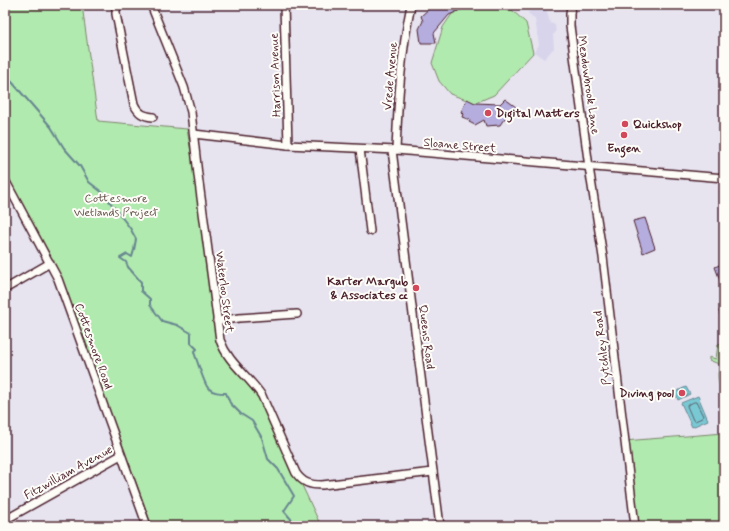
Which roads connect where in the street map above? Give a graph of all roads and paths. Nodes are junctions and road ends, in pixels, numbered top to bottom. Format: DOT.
graph roads {
  1 [pos="116,5"];
  2 [pos="151,5"];
  3 [pos="284,5"];
  4 [pos="411,5"];
  5 [pos="571,5"];
  6 [pos="153,117"];
  7 [pos="194,134"];
  8 [pos="288,145"];
  9 [pos="360,149"];
  10 [pos="394,150"];
  11 [pos="589,168"];
  12 [pos="724,178"];
  13 [pos="5,180"];
  14 [pos="370,231"];
  15 [pos="50,263"];
  16 [pos="5,289"];
  17 [pos="297,314"];
  18 [pos="217,321"];
  19 [pos="121,455"];
  20 [pos="433,472"];
  21 [pos="5,520"];
  22 [pos="146,526"];
  23 [pos="440,526"];
  24 [pos="635,526"];
  1 -- 6 [label="street"];
  2 -- 7 [label="street, Waterloo Street"];
  3 -- 8 [label="street, Harrison Avenue"];
  4 -- 10 [label="street, Vrede Avenue"];
  5 -- 11 [label="street, Meadowbrook Lane"];
  7 -- 8 [label="street, Sloane Street"];
  7 -- 18 [label="street, Waterloo Street"];
  8 -- 9 [label="street, Sloane Street"];
  9 -- 10 [label="street, Sloane Street"];
  9 -- 14 [label="street"];
  10 -- 11 [label="street, Sloane Street"];
  10 -- 20 [label="street, Queens Road"];
  11 -- 12 [label="street, Sloane Street"];
  11 -- 24 [label="street, Pytchley Road"];
  13 -- 15 [label="street, Cottesmore Road"];
  15 -- 16 [label="street"];
  15 -- 19 [label="street, Cottesmore Road"];
  17 -- 18 [label="street"];
  18 -- 20 [label="street, Waterloo Street"];
  19 -- 21 [label="street, Fitzwilliam Avenue"];
  19 -- 22 [label="street, Cottesmore Road"];
  20 -- 23 [label="street, Queens Road"];
}
